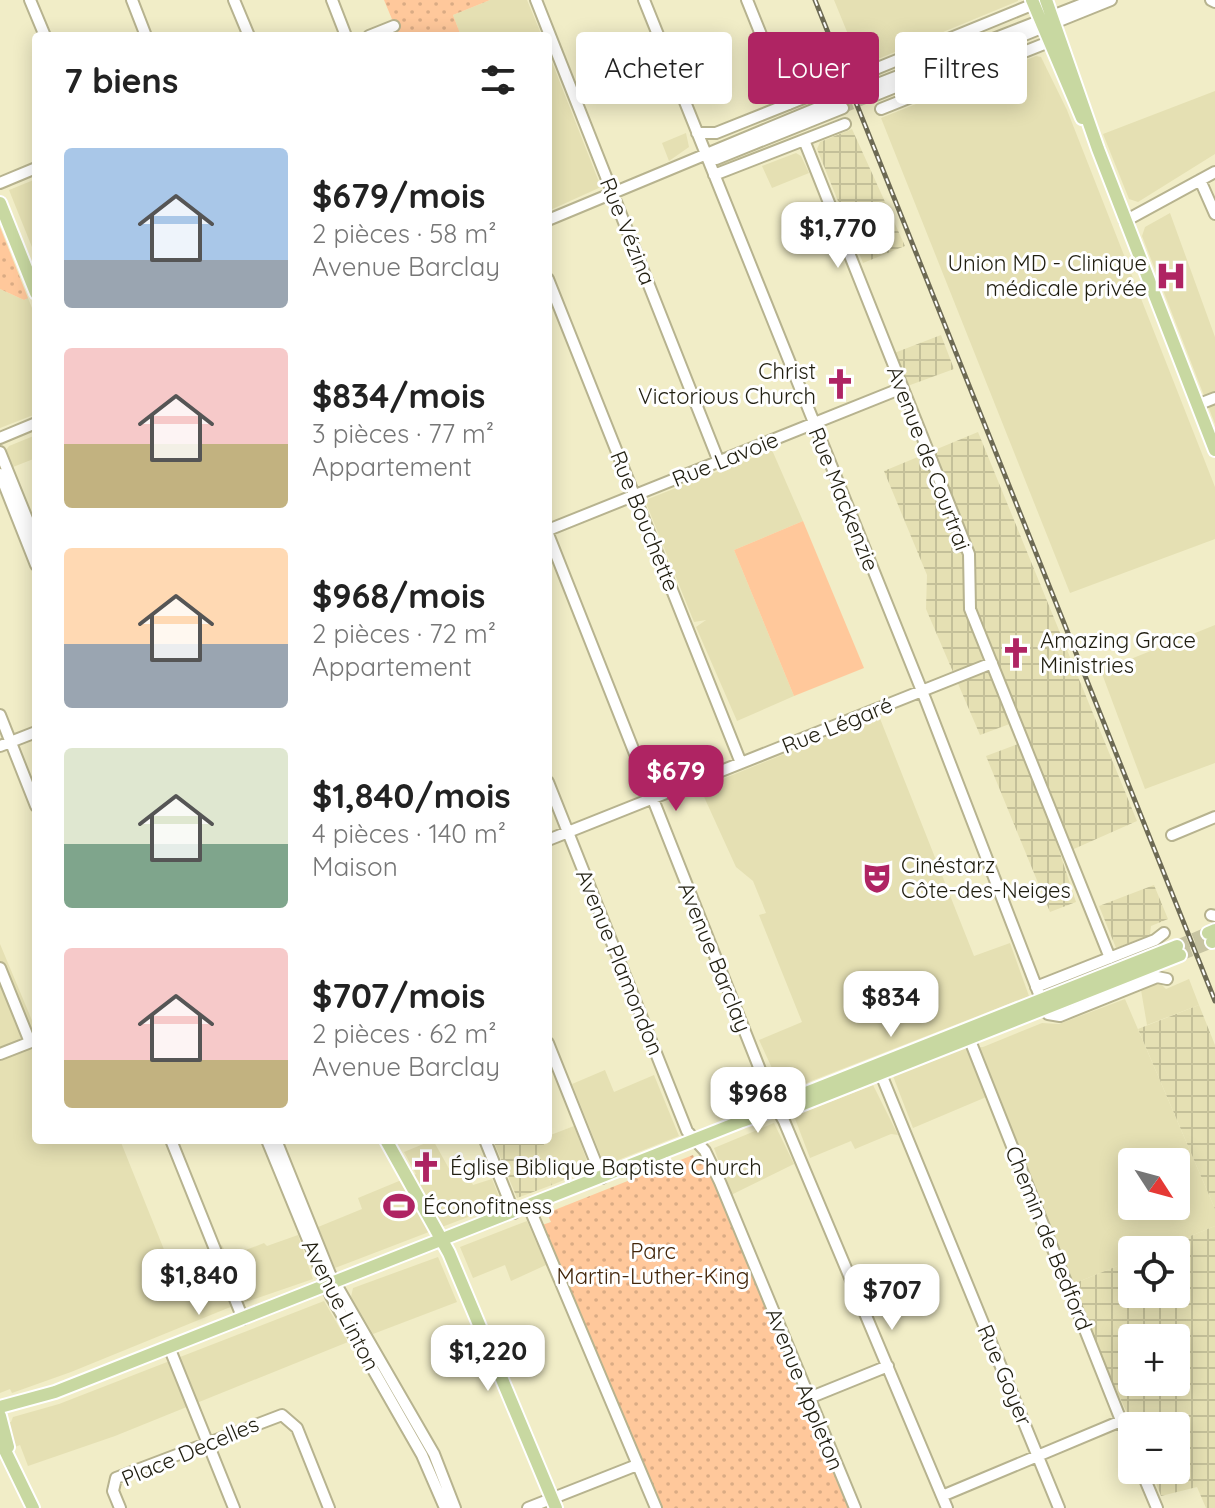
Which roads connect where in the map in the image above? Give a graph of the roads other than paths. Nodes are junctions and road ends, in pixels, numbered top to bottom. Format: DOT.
graph roads {
  1 [pos="30,0"];
  2 [pos="132,0"];
  3 [pos="234,0"];
  4 [pos="332,0"];
  5 [pos="536,0"];
  6 [pos="644,0"];
  7 [pos="747,0"];
  8 [pos="1093,0"];
  9 [pos="1111,0"];
  10 [pos="1037,1"];
  11 [pos="1047,22"];
  12 [pos="394,26"];
  13 [pos="43,32"];
  14 [pos="144,32"];
  15 [pos="247,32"];
  16 [pos="344,32"];
  17 [pos="379,32"];
  18 [pos="549,32"];
  19 [pos="760,32"];
  20 [pos="552,41"];
  21 [pos="1049,42"];
  22 [pos="879,67"];
  23 [pos="879,89"];
  24 [pos="789,104"];
  25 [pos="841,104"];
  26 [pos="881,109"];
  27 [pos="845,124"];
  28 [pos="697,133"];
  29 [pos="804,140"];
  30 [pos="1095,141"];
  31 [pos="707,158"];
  32 [pos="32,170"];
  33 [pos="1215,172"];
  34 [pos="714,175"];
  35 [pos="1200,180"];
  36 [pos="0,183"];
  37 [pos="613,195"];
  38 [pos="0,203"];
  39 [pos="1215,214"];
  40 [pos="552,218"];
  41 [pos="1125,221"];
  42 [pos="32,283"];
  43 [pos="552,289"];
  44 [pos="902,388"];
  45 [pos="1215,398"];
  46 [pos="1197,405"];
  47 [pos="815,424"];
  48 [pos="32,425"];
  49 [pos="0,438"];
  50 [pos="1215,450"];
  51 [pos="0,452"];
  52 [pos="719,462"];
  53 [pos="0,474"];
  54 [pos="634,496"];
  55 [pos="552,530"];
  56 [pos="32,531"];
  57 [pos="552,542"];
  58 [pos="32,555"];
  59 [pos="992,663"];
  60 [pos="921,691"];
  61 [pos="0,715"];
  62 [pos="32,734"];
  63 [pos="5,744"];
  64 [pos="741,763"];
  65 [pos="552,792"];
  66 [pos="32,798"];
  67 [pos="652,799"];
  68 [pos="1215,817"];
  69 [pos="568,832"];
  70 [pos="1172,835"];
  71 [pos="552,838"];
  72 [pos="1164,933"];
  73 [pos="1179,950"];
  74 [pos="1110,958"];
  75 [pos="0,968"];
  76 [pos="1167,979"];
  77 [pos="1041,998"];
  78 [pos="967,1034"];
  79 [pos="32,1039"];
  80 [pos="32,1041"];
  81 [pos="552,1053"];
  82 [pos="0,1054"];
  83 [pos="879,1069"];
  84 [pos="777,1109"];
  85 [pos="695,1141"];
  86 [pos="173,1144"];
  87 [pos="269,1144"];
  88 [pos="278,1144"];
  89 [pos="388,1144"];
  90 [pos="487,1144"];
  91 [pos="602,1178"];
  92 [pos="529,1207"];
  93 [pos="514,1213"];
  94 [pos="443,1241"];
  95 [pos="331,1285"];
  96 [pos="243,1319"];
  97 [pos="169,1347"];
  98 [pos="888,1366"];
  99 [pos="809,1398"];
  100 [pos="0,1407"];
  101 [pos="1118,1413"];
  102 [pos="0,1416"];
  103 [pos="1118,1422"];
  104 [pos="0,1440"];
  105 [pos="208,1442"];
  106 [pos="9,1454"];
  107 [pos="1039,1454"];
  108 [pos="637,1465"];
  109 [pos="1147,1484"];
  110 [pos="942,1496"];
  111 [pos="554,1503"];
  112 [pos="31,1508"];
  113 [pos="120,1508"];
  114 [pos="234,1508"];
  115 [pos="329,1508"];
  116 [pos="445,1508"];
  117 [pos="455,1508"];
  118 [pos="528,1508"];
  119 [pos="656,1508"];
  120 [pos="855,1508"];
  121 [pos="947,1508"];
  122 [pos="1059,1508"];
  123 [pos="1157,1508"];
  1 -- 13 [label="street"];
  2 -- 14 [label="street"];
  3 -- 15 [label="street"];
  4 -- 16 [label="street"];
  5 -- 18 [label="street, Rue Vézina"];
  6 -- 28 [label="street, Rue Mackenzie"];
  7 -- 19 [label="street"];
  8 -- 11 [label="street"];
  9 -- 11 [label="street"];
  10 -- 11 [label="main road"];
  10 -- 22 [label="street"];
  11 -- 21 [label="main road"];
  11 -- 23 [label="street"];
  11 -- 30 [label="main road"];
  12 -- 17 [label="street"];
  20 -- 37 [label="street, Rue Vézina"];
  21 -- 26 [label="street"];
  21 -- 30 [label="main road"];
  24 -- 28 [label="street"];
  25 -- 31 [label="street"];
  27 -- 29 [label="street"];
  28 -- 31 [label="street, Rue Mackenzie"];
  29 -- 34 [label="street"];
  29 -- 44 [label="street, Avenue de Courtrai"];
  30 -- 41 [label="main road"];
  31 -- 34 [label="street, Rue Mackenzie"];
  31 -- 37 [label="street"];
  32 -- 36 [label="street"];
  33 -- 35 [label="street"];
  34 -- 47 [label="street, Rue Mackenzie"];
  35 -- 39 [label="street"];
  35 -- 41 [label="street"];
  37 -- 40 [label="street"];
  37 -- 52 [label="street, Rue Vézina"];
  38 -- 42 [label="main road"];
  41 -- 46 [label="main road"];
  43 -- 54 [label="street, Rue Bouchette"];
  44 -- 47 [label="street, Rue Lavoie"];
  44 -- 59 [label="street, Avenue de Courtrai"];
  45 -- 46 [label="street"];
  46 -- 50 [label="main road"];
  47 -- 52 [label="street, Rue Lavoie"];
  47 -- 60 [label="street, Rue Mackenzie"];
  48 -- 49 [label="street"];
  51 -- 56 [label="street"];
  52 -- 54 [label="street, Rue Lavoie"];
  53 -- 58 [label="street"];
  54 -- 55 [label="street, Rue Lavoie"];
  54 -- 64 [label="street, Rue Bouchette"];
  57 -- 67 [label="street, Avenue Barclay"];
  59 -- 60 [label="street, Rue Légaré"];
  59 -- 74 [label="street, Avenue de Courtrai"];
  60 -- 64 [label="street, Rue Légaré"];
  60 -- 77 [label="street, Rue Mackenzie"];
  61 -- 63 [label="street"];
  62 -- 63 [label="street"];
  63 -- 66 [label="street"];
  64 -- 67 [label="street, Rue Légaré"];
  65 -- 69 [label="street, Avenue Plamondon"];
  67 -- 69 [label="street, Rue Légaré"];
  67 -- 84 [label="street, Avenue Barclay"];
  68 -- 70 [label="street"];
  69 -- 71 [label="street, Rue Légaré"];
  69 -- 85 [label="street, Avenue Plamondon"];
  72 -- 74 [label="street"];
  73 -- 77 [label="main road"];
  74 -- 77 [label="street"];
  75 -- 79 [label="street"];
  76 -- 77 [label="street"];
  77 -- 78 [label="main road"];
  78 -- 83 [label="main road"];
  78 -- 101 [label="street, Chemin de Bedford"];
  80 -- 82 [label="street"];
  81 -- 91 [label="street"];
  83 -- 84 [label="main road"];
  83 -- 107 [label="street, Rue Goyer"];
  84 -- 85 [label="main road"];
  84 -- 98 [label="street, Avenue Barclay"];
  85 -- 91 [label="main road"];
  85 -- 99 [label="street, Avenue Appleton"];
  86 -- 96 [label="street"];
  87 -- 95 [label="street, Avenue Linton"];
  88 -- 95 [label="street, Avenue Linton"];
  89 -- 94 [label="main road"];
  90 -- 93 [label="street"];
  91 -- 92 [label="main road"];
  92 -- 93 [label="main road"];
  92 -- 108 [label="street"];
  93 -- 94 [label="main road"];
  94 -- 95 [label="main road"];
  94 -- 111 [label="main road"];
  95 -- 96 [label="main road"];
  95 -- 116 [label="street, Avenue Linton"];
  95 -- 117 [label="street, Avenue Linton"];
  96 -- 97 [label="main road"];
  97 -- 100 [label="main road"];
  97 -- 105 [label="street"];
  98 -- 99 [label="street"];
  98 -- 110 [label="street, Avenue Barclay"];
  99 -- 120 [label="street, Avenue Appleton"];
  102 -- 106 [label="main road"];
  103 -- 107 [label="street"];
  104 -- 106 [label="main road"];
  105 -- 113 [label="street, Place Decelles"];
  105 -- 114 [label="street"];
  105 -- 115 [label="street, Place Decelles"];
  106 -- 112 [label="main road"];
  107 -- 110 [label="street"];
  107 -- 122 [label="street, Rue Goyer"];
  108 -- 111 [label="street"];
  108 -- 119 [label="street"];
  109 -- 123 [label="street"];
  110 -- 121 [label="street, Avenue Barclay"];
  111 -- 118 [label="street"];
}
